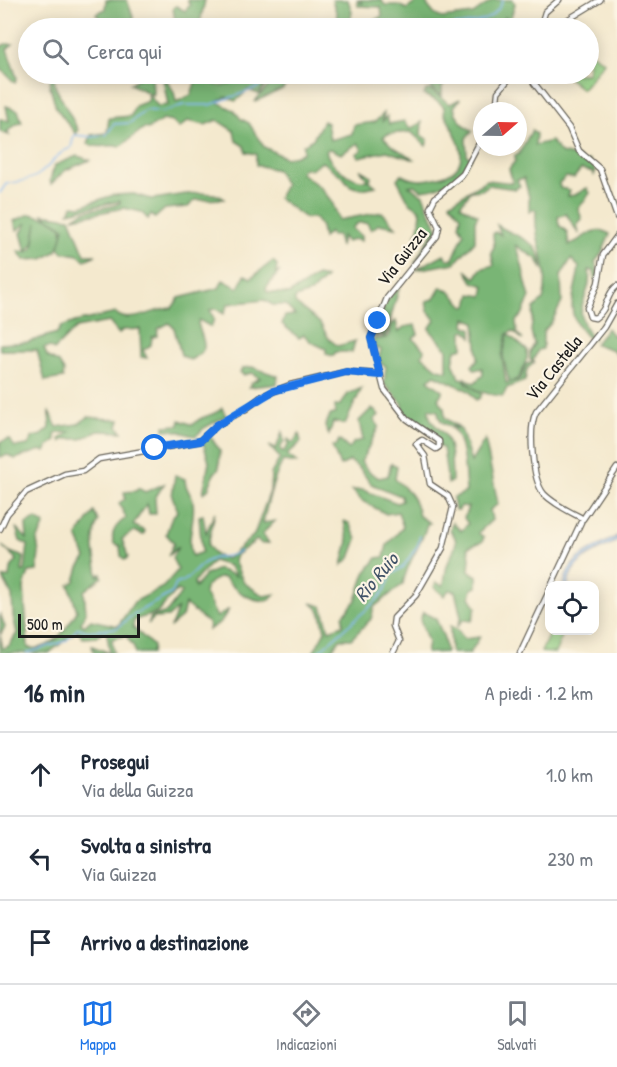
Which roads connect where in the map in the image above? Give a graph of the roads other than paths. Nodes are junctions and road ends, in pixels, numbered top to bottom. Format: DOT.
graph roads {
  1 [pos="559,0"];
  2 [pos="600,0"];
  3 [pos="543,18"];
  4 [pos="570,18"];
  5 [pos="505,84"];
  6 [pos="535,84"];
  7 [pos="497,102"];
  8 [pos="473,155"];
  9 [pos="617,217"];
  10 [pos="617,236"];
  11 [pos="617,286"];
  12 [pos="617,304"];
  13 [pos="380,375"];
  14 [pos="617,468"];
  15 [pos="581,518"];
  16 [pos="0,529"];
  17 [pos="553,581"];
  18 [pos="545,598"];
  19 [pos="393,653"];
  20 [pos="520,653"];
  1 -- 3 [label="main road"];
  2 -- 4 [label="main road"];
  5 -- 7 [label="main road"];
  6 -- 9 [label="main road"];
  8 -- 13 [label="main road, Via Guizza"];
  10 -- 11 [label="main road, Via Castella"];
  12 -- 15 [label="main road, Via Castella"];
  13 -- 16 [label="main road"];
  13 -- 19 [label="main road"];
  14 -- 15 [label="main road"];
  15 -- 17 [label="main road"];
  18 -- 20 [label="main road"];
}
